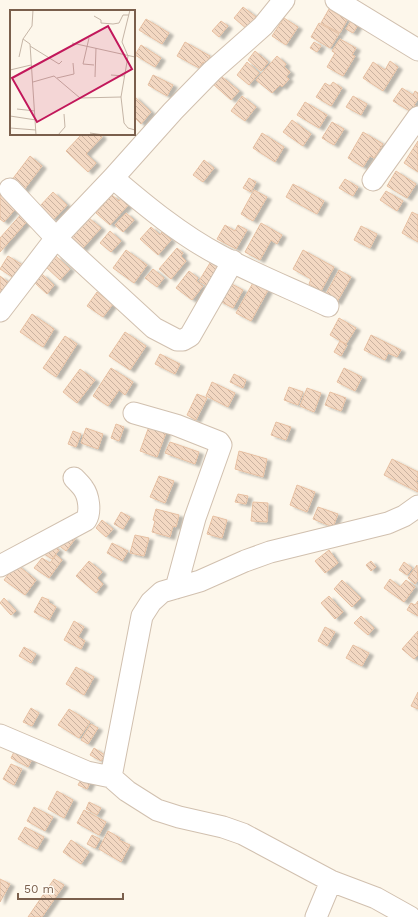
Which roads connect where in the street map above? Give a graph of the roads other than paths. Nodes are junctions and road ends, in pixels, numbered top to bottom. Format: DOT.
graph roads {
  1 [pos="284,0"];
  2 [pos="336,0"];
  3 [pos="418,50"];
  4 [pos="418,117"];
  5 [pos="113,178"];
  6 [pos="373,180"];
  7 [pos="10,190"];
  8 [pos="56,238"];
  9 [pos="232,261"];
  10 [pos="328,306"];
  11 [pos="0,311"];
  12 [pos="134,413"];
  13 [pos="74,478"];
  14 [pos="418,506"];
  15 [pos="0,566"];
  16 [pos="176,588"];
  17 [pos="0,735"];
  18 [pos="111,777"];
  19 [pos="330,881"];
  20 [pos="406,916"];
  21 [pos="316,917"];
  1 -- 5 [label="street"];
  2 -- 3 [label="street"];
  4 -- 6 [label="street"];
  5 -- 8 [label="street"];
  5 -- 9 [label="street"];
  7 -- 8 [label="street"];
  8 -- 9 [label="street"];
  8 -- 11 [label="street"];
  9 -- 10 [label="street"];
  12 -- 16 [label="street"];
  13 -- 15 [label="street"];
  14 -- 16 [label="street"];
  16 -- 18 [label="street"];
  17 -- 18 [label="street"];
  18 -- 19 [label="street"];
  19 -- 20 [label="street"];
  19 -- 21 [label="street"];
}
